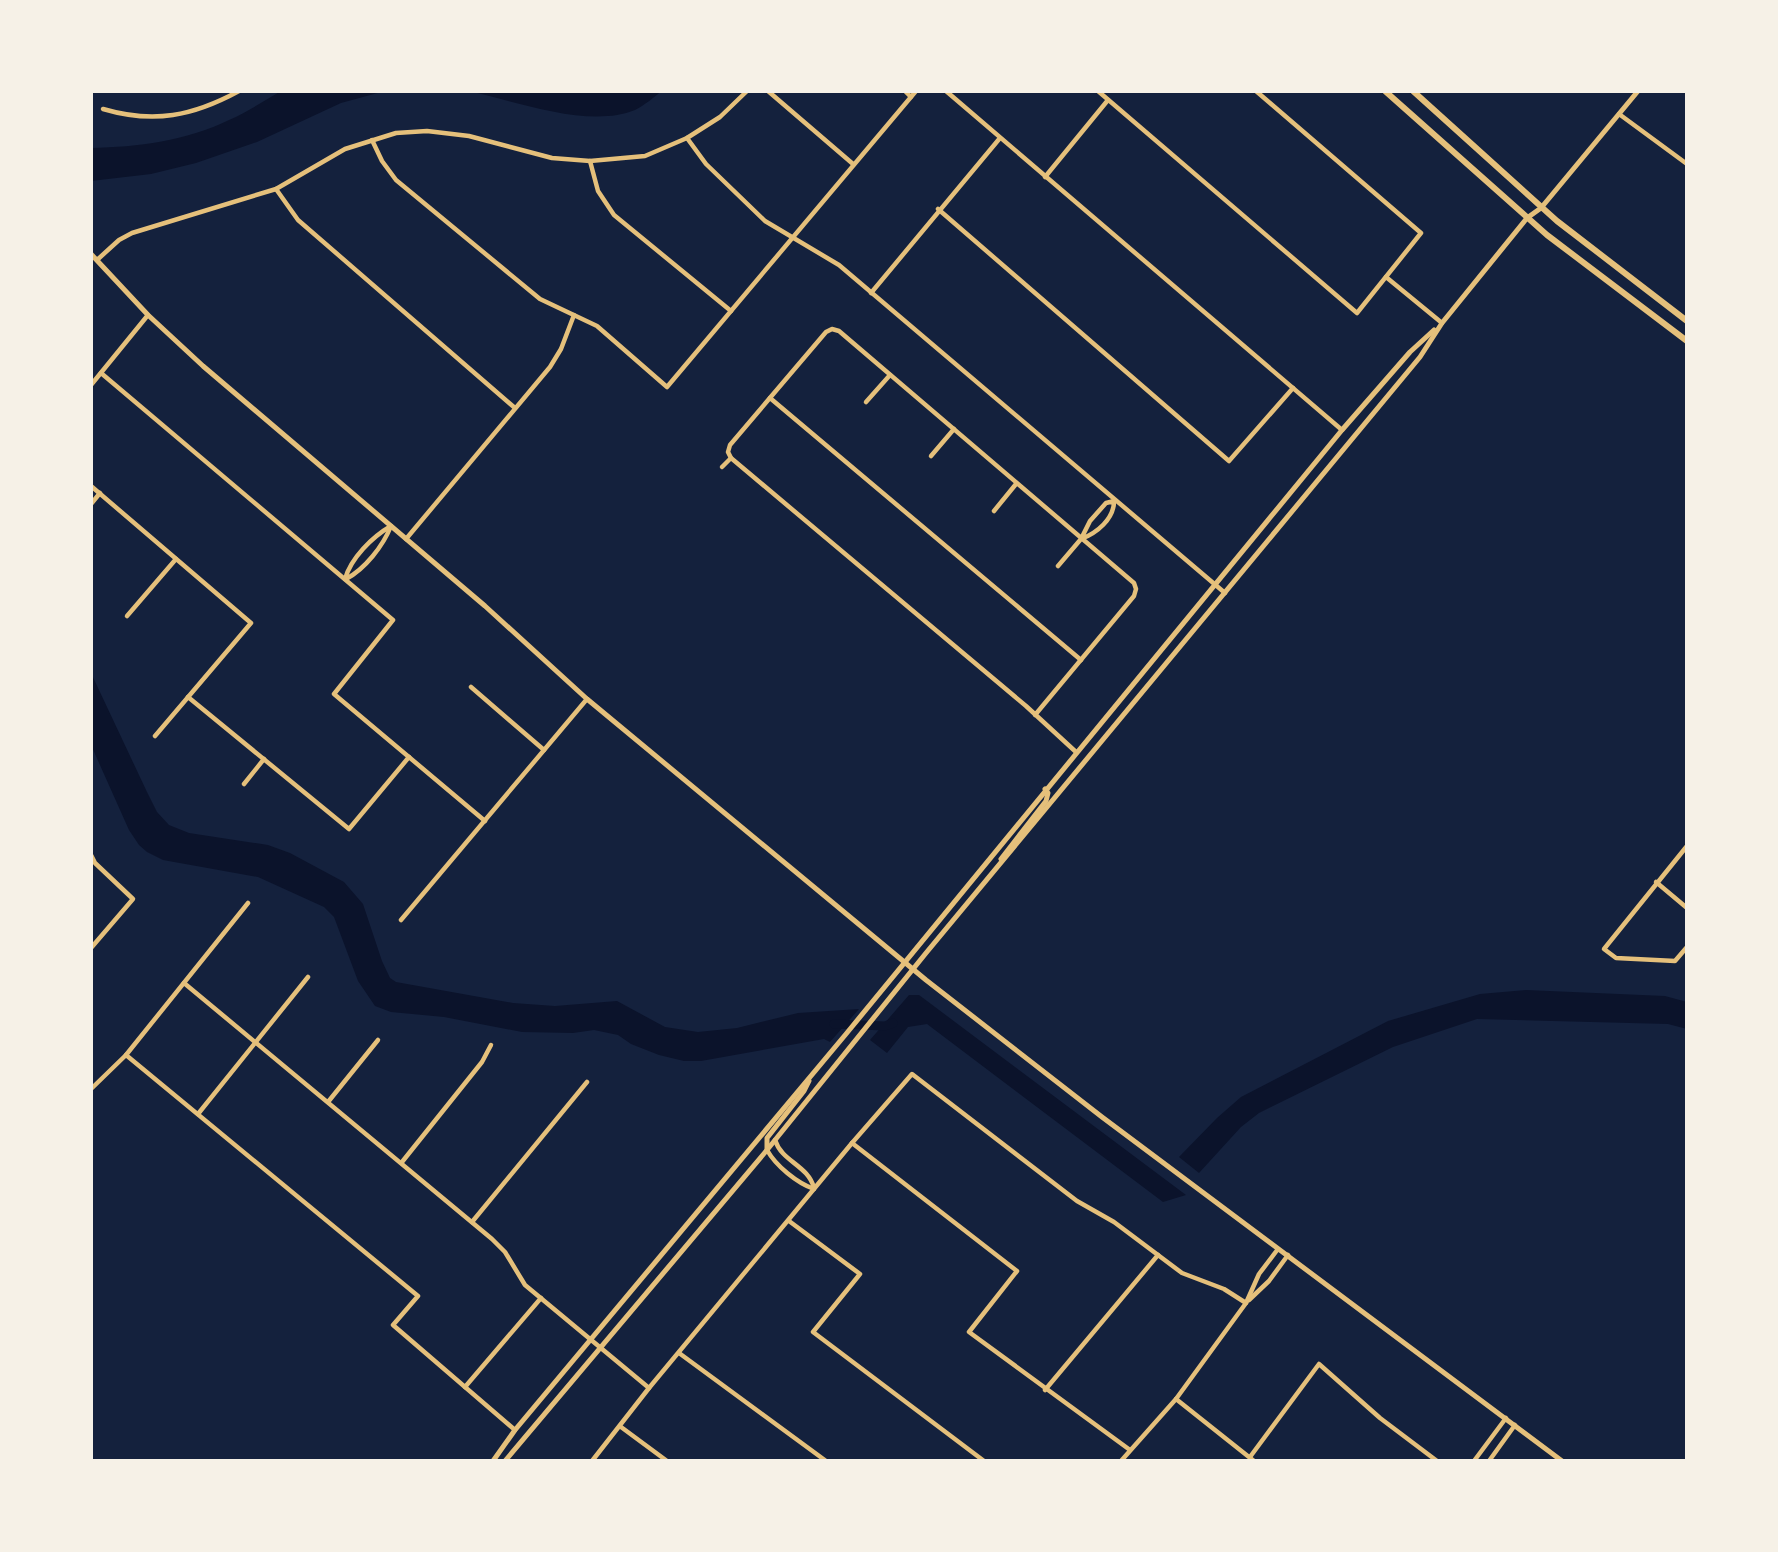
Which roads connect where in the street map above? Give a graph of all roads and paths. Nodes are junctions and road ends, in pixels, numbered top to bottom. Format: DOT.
graph roads {
  1 [pos="239,91"];
  2 [pos="747,91"];
  3 [pos="768,91"];
  4 [pos="905,91"];
  5 [pos="916,91"];
  6 [pos="946,91"];
  7 [pos="1097,91"];
  8 [pos="1256,91"];
  9 [pos="1385,91"];
  10 [pos="1413,91"];
  11 [pos="1638,91"];
  12 [pos="911,97"];
  13 [pos="1108,100"];
  14 [pos="103,109"];
  15 [pos="1619,114"];
  16 [pos="687,138"];
  17 [pos="1000,138"];
  18 [pos="372,140"];
  19 [pos="590,161"];
  20 [pos="853,164"];
  21 [pos="1687,164"];
  22 [pos="1045,177"];
  23 [pos="276,189"];
  24 [pos="1541,208"];
  25 [pos="938,209"];
  26 [pos="1527,218"];
  27 [pos="793,238"];
  28 [pos="91,254"];
  29 [pos="97,260"];
  30 [pos="1386,277"];
  31 [pos="872,293"];
  32 [pos="731,311"];
  33 [pos="148,315"];
  34 [pos="575,315"];
  35 [pos="1687,321"];
  36 [pos="1442,323"];
  37 [pos="1687,341"];
  38 [pos="101,373"];
  39 [pos="890,375"];
  40 [pos="91,385"];
  41 [pos="1293,388"];
  42 [pos="770,398"];
  43 [pos="866,402"];
  44 [pos="515,408"];
  45 [pos="954,429"];
  46 [pos="1342,430"];
  47 [pos="931,456"];
  48 [pos="731,458"];
  49 [pos="722,467"];
  50 [pos="1016,484"];
  51 [pos="91,486"];
  52 [pos="100,493"];
  53 [pos="1114,501"];
  54 [pos="91,504"];
  55 [pos="994,511"];
  56 [pos="1097,513"];
  57 [pos="1105,522"];
  58 [pos="391,526"];
  59 [pos="406,539"];
  60 [pos="1081,539"];
  61 [pos="176,559"];
  62 [pos="1058,566"];
  63 [pos="345,579"];
  64 [pos="1215,585"];
  65 [pos="1225,593"];
  66 [pos="127,616"];
  67 [pos="1081,660"];
  68 [pos="471,687"];
  69 [pos="188,697"];
  70 [pos="587,699"];
  71 [pos="1035,715"];
  72 [pos="155,736"];
  73 [pos="544,750"];
  74 [pos="1076,752"];
  75 [pos="409,757"];
  76 [pos="264,759"];
  77 [pos="244,784"];
  78 [pos="1045,789"];
  79 [pos="485,821"];
  80 [pos="1687,846"];
  81 [pos="91,855"];
  82 [pos="994,871"];
  83 [pos="1656,883"];
  84 [pos="248,903"];
  85 [pos="1687,908"];
  86 [pos="401,920"];
  87 [pos="1687,947"];
  88 [pos="91,948"];
  89 [pos="904,962"];
  90 [pos="913,970"];
  91 [pos="308,976"];
  92 [pos="184,983"];
  93 [pos="379,1040"];
  94 [pos="257,1042"];
  95 [pos="491,1045"];
  96 [pos="126,1055"];
  97 [pos="811,1075"];
  98 [pos="587,1082"];
  99 [pos="91,1090"];
  100 [pos="328,1102"];
  101 [pos="198,1114"];
  102 [pos="775,1140"];
  103 [pos="852,1143"];
  104 [pos="767,1150"];
  105 [pos="401,1162"];
  106 [pos="814,1189"];
  107 [pos="789,1221"];
  108 [pos="472,1222"];
  109 [pos="1279,1248"];
  110 [pos="1158,1255"];
  111 [pos="1288,1255"];
  112 [pos="541,1298"];
  113 [pos="1246,1303"];
  114 [pos="589,1340"];
  115 [pos="600,1348"];
  116 [pos="679,1353"];
  117 [pos="465,1387"];
  118 [pos="649,1388"];
  119 [pos="1045,1390"];
  120 [pos="1176,1399"];
  121 [pos="1506,1418"];
  122 [pos="1515,1425"];
  123 [pos="621,1427"];
  124 [pos="514,1430"];
  125 [pos="1130,1450"];
  126 [pos="1252,1459"];
  127 [pos="493,1461"];
  128 [pos="505,1461"];
  129 [pos="592,1461"];
  130 [pos="667,1461"];
  131 [pos="826,1461"];
  132 [pos="984,1461"];
  133 [pos="1121,1461"];
  134 [pos="1437,1461"];
  135 [pos="1474,1461"];
  136 [pos="1489,1461"];
  137 [pos="1562,1461"];
  1 -- 14 [label="street"];
  2 -- 16 [label="street"];
  3 -- 20 [label="street"];
  4 -- 12 [label="street"];
  5 -- 12 [label="street"];
  6 -- 17 [label="street"];
  7 -- 13 [label="street"];
  8 -- 30 [label="street"];
  9 -- 26 [label="main road"];
  10 -- 24 [label="main road"];
  11 -- 15 [label="street"];
  12 -- 20 [label="street"];
  13 -- 22 [label="street"];
  13 -- 30 [label="street"];
  15 -- 21 [label="street"];
  15 -- 24 [label="street"];
  16 -- 19 [label="street"];
  16 -- 27 [label="street"];
  17 -- 22 [label="street"];
  17 -- 25 [label="street"];
  18 -- 19 [label="street"];
  18 -- 23 [label="street"];
  18 -- 34 [label="street"];
  19 -- 32 [label="street"];
  20 -- 27 [label="street"];
  22 -- 41 [label="street"];
  23 -- 29 [label="street"];
  23 -- 44 [label="street"];
  24 -- 26 [label="street"];
  24 -- 35 [label="main road"];
  25 -- 31 [label="street"];
  25 -- 41 [label="street"];
  26 -- 36 [label="street"];
  26 -- 37 [label="main road"];
  27 -- 31 [label="street"];
  27 -- 32 [label="street"];
  28 -- 29 [label="street"];
  29 -- 33 [label="street"];
  30 -- 36 [label="street"];
  31 -- 53 [label="street"];
  32 -- 34 [label="street"];
  33 -- 38 [label="street"];
  33 -- 58 [label="street"];
  34 -- 44 [label="street"];
  36 -- 46 [label="street"];
  36 -- 65 [label="street"];
  38 -- 40 [label="street"];
  38 -- 63 [label="street"];
  39 -- 42 [label="street"];
  39 -- 43 [label="street"];
  39 -- 45 [label="street"];
  41 -- 46 [label="street"];
  42 -- 48 [label="street"];
  42 -- 67 [label="street"];
  44 -- 59 [label="street"];
  45 -- 47 [label="street"];
  45 -- 50 [label="street"];
  46 -- 64 [label="street"];
  48 -- 49 [label="street"];
  48 -- 71 [label="street"];
  50 -- 55 [label="street"];
  50 -- 60 [label="street"];
  51 -- 52 [label="street"];
  52 -- 54 [label="street"];
  52 -- 61 [label="street"];
  53 -- 56 [label="street"];
  53 -- 57 [label="street"];
  53 -- 64 [label="street"];
  56 -- 57 [label="street"];
  56 -- 60 [label="street"];
  57 -- 60 [label="street"];
  58 -- 59 [label="street"];
  58 -- 63 [label="street"];
  58 -- 63 [label="street"];
  59 -- 70 [label="street"];
  60 -- 62 [label="street"];
  60 -- 67 [label="street"];
  61 -- 66 [label="street"];
  61 -- 69 [label="street"];
  63 -- 75 [label="street"];
  64 -- 65 [label="street"];
  64 -- 74 [label="street"];
  65 -- 82 [label="street"];
  67 -- 71 [label="street"];
  68 -- 73 [label="street"];
  69 -- 72 [label="street"];
  69 -- 76 [label="street"];
  70 -- 73 [label="street"];
  70 -- 89 [label="street"];
  71 -- 74 [label="street"];
  73 -- 79 [label="street"];
  74 -- 78 [label="street"];
  75 -- 76 [label="street"];
  75 -- 79 [label="street"];
  76 -- 77 [label="street"];
  78 -- 82 [label="street"];
  78 -- 89 [label="street"];
  79 -- 86 [label="street"];
  80 -- 83 [label="street"];
  81 -- 88 [label="street"];
  82 -- 90 [label="street"];
  83 -- 85 [label="street"];
  83 -- 87 [label="street"];
  84 -- 92 [label="street"];
  89 -- 90 [label="street"];
  89 -- 97 [label="street"];
  90 -- 102 [label="street"];
  90 -- 109 [label="street"];
  91 -- 94 [label="street"];
  92 -- 94 [label="street"];
  92 -- 96 [label="street"];
  93 -- 100 [label="street"];
  94 -- 100 [label="street"];
  94 -- 101 [label="street"];
  95 -- 105 [label="street"];
  96 -- 99 [label="street"];
  96 -- 101 [label="street"];
  97 -- 104 [label="street"];
  97 -- 114 [label="street"];
  98 -- 108 [label="street"];
  100 -- 105 [label="street"];
  101 -- 117 [label="street"];
  102 -- 104 [label="street"];
  102 -- 106 [label="street"];
  103 -- 106 [label="street"];
  103 -- 110 [label="street"];
  103 -- 119 [label="street"];
  104 -- 106 [label="street"];
  104 -- 115 [label="street"];
  105 -- 108 [label="street"];
  106 -- 107 [label="street"];
  107 -- 116 [label="street"];
  107 -- 132 [label="street"];
  108 -- 112 [label="street"];
  109 -- 111 [label="street"];
  109 -- 113 [label="street"];
  110 -- 113 [label="street"];
  110 -- 119 [label="street"];
  111 -- 113 [label="street"];
  111 -- 121 [label="street"];
  112 -- 114 [label="street"];
  112 -- 117 [label="street"];
  113 -- 120 [label="street"];
  114 -- 115 [label="street"];
  114 -- 124 [label="street"];
  115 -- 118 [label="street"];
  115 -- 128 [label="street"];
  116 -- 118 [label="street"];
  116 -- 131 [label="street"];
  117 -- 124 [label="street"];
  118 -- 123 [label="street"];
  119 -- 125 [label="street"];
  120 -- 125 [label="street"];
  120 -- 126 [label="street"];
  121 -- 122 [label="street"];
  121 -- 135 [label="street"];
  122 -- 136 [label="street"];
  122 -- 137 [label="street"];
  123 -- 129 [label="street"];
  123 -- 130 [label="street"];
  124 -- 127 [label="street"];
  125 -- 133 [label="street"];
  126 -- 134 [label="street"];
}
